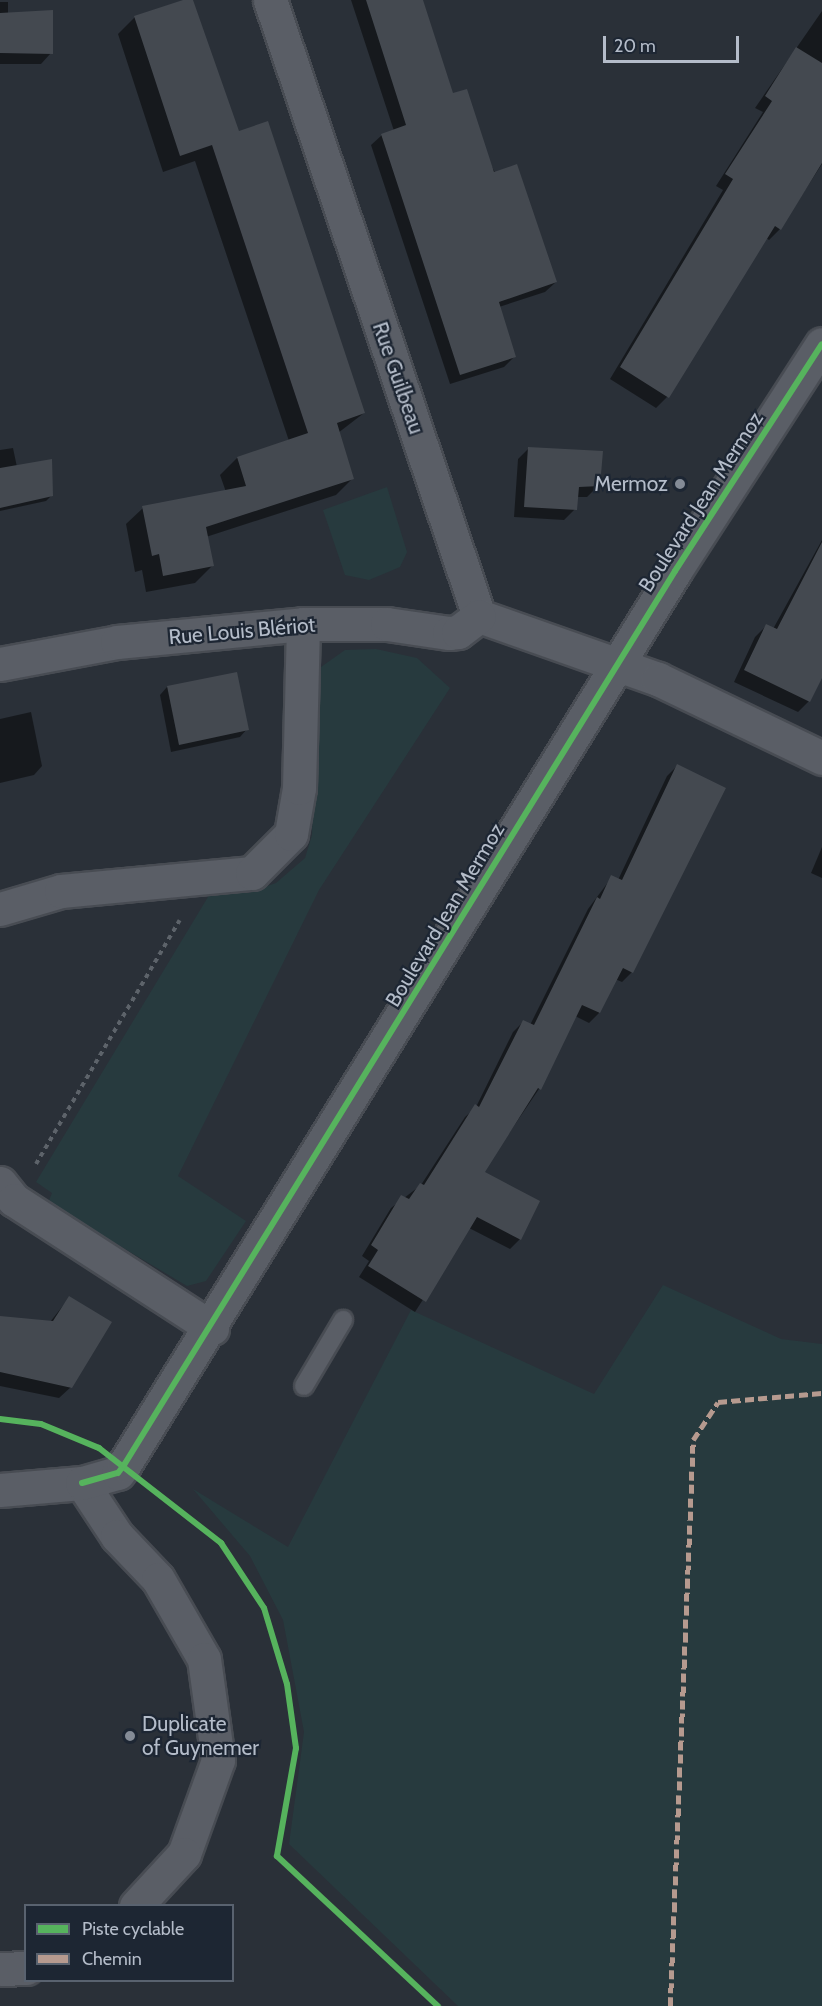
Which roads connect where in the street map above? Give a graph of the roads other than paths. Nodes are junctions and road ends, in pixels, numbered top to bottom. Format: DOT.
graph roads {
  1 [pos="270,0"];
  2 [pos="822,344"];
  3 [pos="480,616"];
  4 [pos="303,624"];
  5 [pos="0,664"];
  6 [pos="618,665"];
  7 [pos="822,758"];
  8 [pos="0,909"];
  9 [pos="7,1191"];
  10 [pos="343,1320"];
  11 [pos="212,1328"];
  12 [pos="304,1386"];
  13 [pos="82,1484"];
  14 [pos="0,1490"];
  15 [pos="137,1904"];
  16 [pos="24,1968"];
  17 [pos="0,1970"];
  1 -- 3 [label="street, Rue Guilbeau"];
  2 -- 6 [label="street, Boulevard Jean Mermoz"];
  3 -- 4 [label="street, Rue Louis Blériot"];
  3 -- 6 [label="street"];
  4 -- 5 [label="street, Rue Louis Blériot"];
  4 -- 8 [label="street"];
  6 -- 7 [label="street"];
  6 -- 11 [label="street, Boulevard Jean Mermoz"];
  9 -- 11 [label="street"];
  10 -- 12 [label="lane"];
  11 -- 13 [label="street, Boulevard Jean Mermoz"];
  13 -- 14 [label="street, Boulevard Jean Mermoz"];
  13 -- 15 [label="street"];
  16 -- 17 [label="street"];
}
